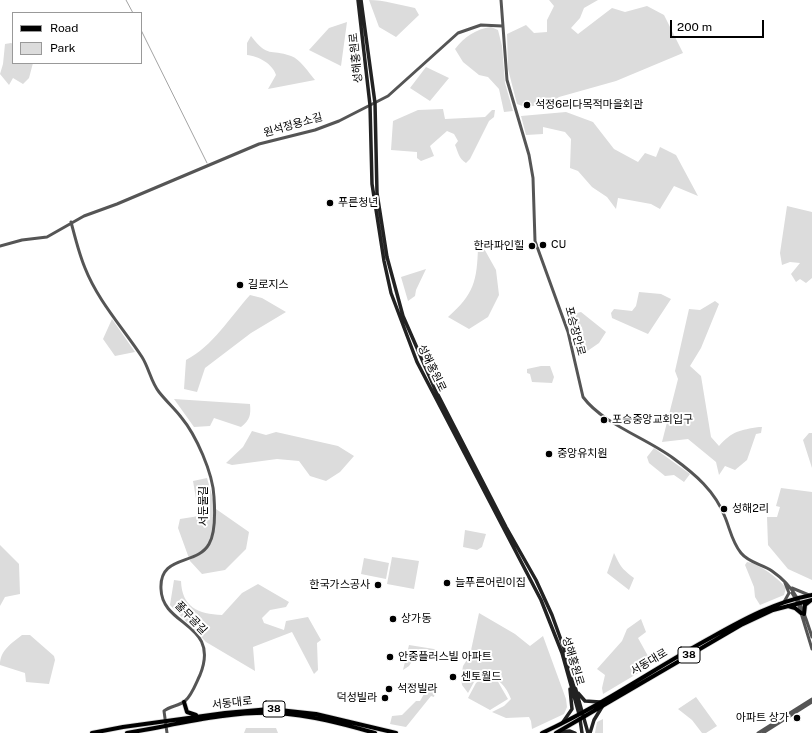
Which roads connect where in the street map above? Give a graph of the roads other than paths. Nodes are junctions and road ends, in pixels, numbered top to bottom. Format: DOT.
graph roads {
  1 [pos="358,0"];
  2 [pos="361,0"];
  3 [pos="501,0"];
  4 [pos="502,26"];
  5 [pos="375,103"];
  6 [pos="370,105"];
  7 [pos="71,222"];
  8 [pos="0,246"];
  9 [pos="162,581"];
  10 [pos="786,583"];
  11 [pos="790,587"];
  12 [pos="812,597"];
  13 [pos="796,598"];
  14 [pos="799,602"];
  15 [pos="784,604"];
  16 [pos="803,613"];
  17 [pos="812,637"];
  18 [pos="812,649"];
  19 [pos="568,674"];
  20 [pos="576,690"];
  21 [pos="812,700"];
  22 [pos="184,702"];
  23 [pos="602,704"];
  24 [pos="200,716"];
  25 [pos="582,716"];
  26 [pos="165,724"];
  27 [pos="560,724"];
  28 [pos="383,731"];
  29 [pos="92,733"];
  30 [pos="128,733"];
  31 [pos="167,733"];
  32 [pos="375,733"];
  33 [pos="396,733"];
  34 [pos="542,733"];
  35 [pos="556,733"];
  36 [pos="576,733"];
  37 [pos="582,733"];
  38 [pos="589,733"];
  39 [pos="758,733"];
  40 [pos="763,733"];
  1 -- 6 [label="main road, 성해홍원로"];
  2 -- 5 [label="main road, 성해홍원로"];
  3 -- 4 [label="street, 포승장안로"];
  4 -- 5 [label="street, 원석정용소길"];
  4 -- 10 [label="street, 포승장안로"];
  5 -- 6 [label="street, 원석정용소길"];
  5 -- 20 [label="main road, 성해홍원로"];
  6 -- 7 [label="street, 원석정용소길"];
  6 -- 19 [label="main road, 성해홍원로"];
  7 -- 8 [label="street, 원석정용소길"];
  7 -- 9 [label="street, 서둔물길"];
  9 -- 22 [label="street, 풀무골길"];
  10 -- 11 [label="street"];
  10 -- 13 [label="street"];
  10 -- 15 [label="street"];
  11 -- 12 [label="street"];
  11 -- 13 [label="street"];
  12 -- 13 [label="main road, 서동대로 / 38"];
  12 -- 14 [label="main road, 서동대로 / 38"];
  12 -- 16 [label="main road"];
  13 -- 14 [label="street"];
  13 -- 15 [label="main road, 서동대로 / 38"];
  14 -- 15 [label="main road, 서동대로 / 38"];
  14 -- 16 [label="street"];
  15 -- 16 [label="main road"];
  15 -- 23 [label="main road, 서동대로 / 38"];
  16 -- 17 [label="street"];
  16 -- 18 [label="street"];
  19 -- 25 [label="main road, 성해홍원로"];
  19 -- 27 [label="main road"];
  20 -- 23 [label="main road"];
  20 -- 25 [label="main road, 성해홍원로"];
  21 -- 39 [label="street"];
  21 -- 40 [label="street"];
  22 -- 24 [label="main road"];
  22 -- 26 [label="street"];
  23 -- 25 [label="main road, 서동대로 / 38"];
  23 -- 38 [label="main road"];
  24 -- 26 [label="main road, 서동대로 / 38"];
  24 -- 28 [label="main road, 서동대로 / 38"];
  25 -- 27 [label="main road, 서동대로 / 38"];
  25 -- 35 [label="main road, 서동대로 / 38"];
  25 -- 37 [label="main road"];
  25 -- 38 [label="main road"];
  26 -- 29 [label="main road, 서동대로 / 38"];
  26 -- 30 [label="main road, 서동대로 / 38"];
  26 -- 31 [label="street"];
  26 -- 32 [label="main road, 서동대로 / 38"];
  27 -- 34 [label="main road, 서동대로 / 38"];
  28 -- 33 [label="main road, 서동대로 / 38"];
  35 -- 36 [label="main road"];
}
